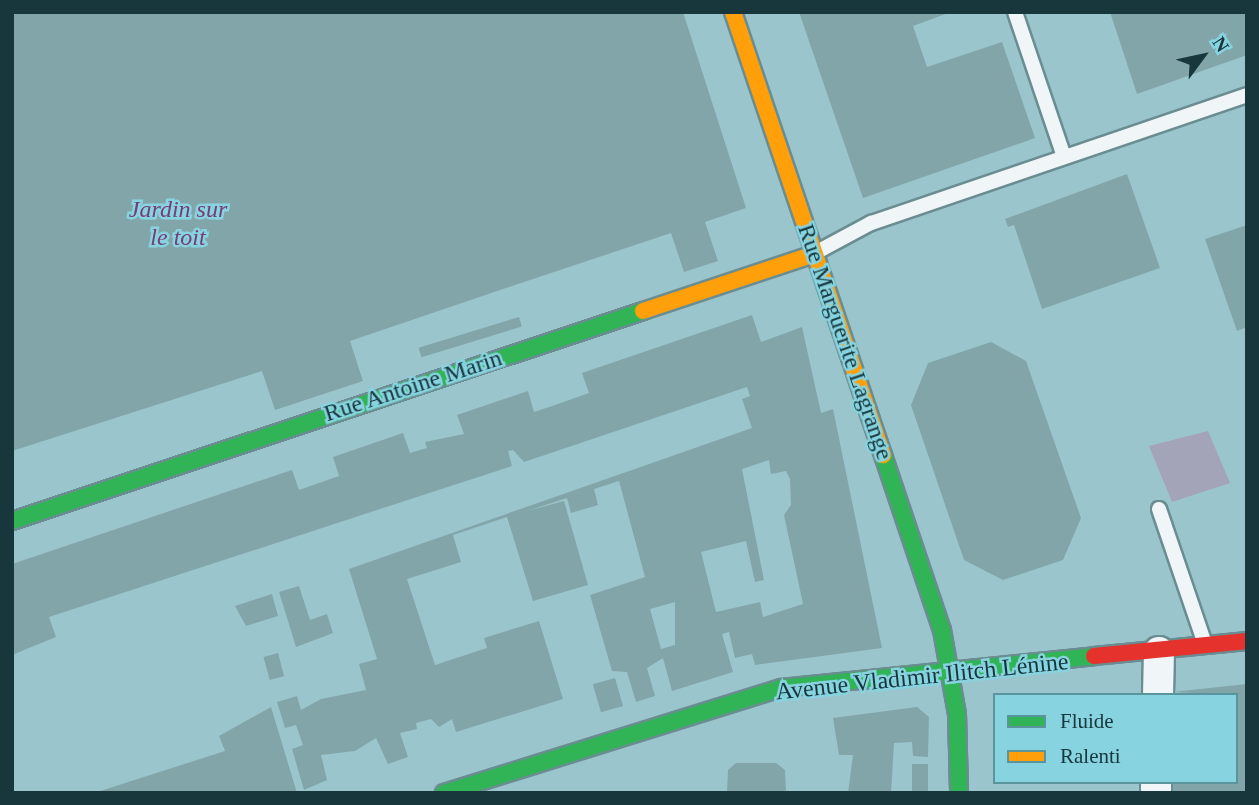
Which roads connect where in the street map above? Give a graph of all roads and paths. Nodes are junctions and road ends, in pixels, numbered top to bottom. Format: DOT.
graph roads {
  1 [pos="733,12"];
  2 [pos="1015,12"];
  3 [pos="1247,95"];
  4 [pos="1064,157"];
  5 [pos="814,254"];
  6 [pos="1159,509"];
  7 [pos="12,521"];
  8 [pos="1247,641"];
  9 [pos="1206,647"];
  10 [pos="1159,652"];
  11 [pos="950,673"];
  12 [pos="1158,693"];
  13 [pos="444,793"];
  14 [pos="959,793"];
  1 -- 5 [label="street, Rue Marguerite Lagrange"];
  2 -- 4 [label="lane"];
  3 -- 4 [label="lane"];
  4 -- 5 [label="lane"];
  5 -- 7 [label="street, Rue Antoine Marin"];
  5 -- 11 [label="street, Rue Marguerite Lagrange"];
  6 -- 9 [label="lane"];
  8 -- 9 [label="street, Avenue Vladimir Ilitch Lénine"];
  9 -- 10 [label="street, Avenue Vladimir Ilitch Lénine"];
  10 -- 11 [label="street, Avenue Vladimir Ilitch Lénine"];
  10 -- 12 [label="street"];
  11 -- 13 [label="street, Avenue Vladimir Ilitch Lénine"];
  11 -- 14 [label="street, Rue Marguerite Lagrange"];
}
